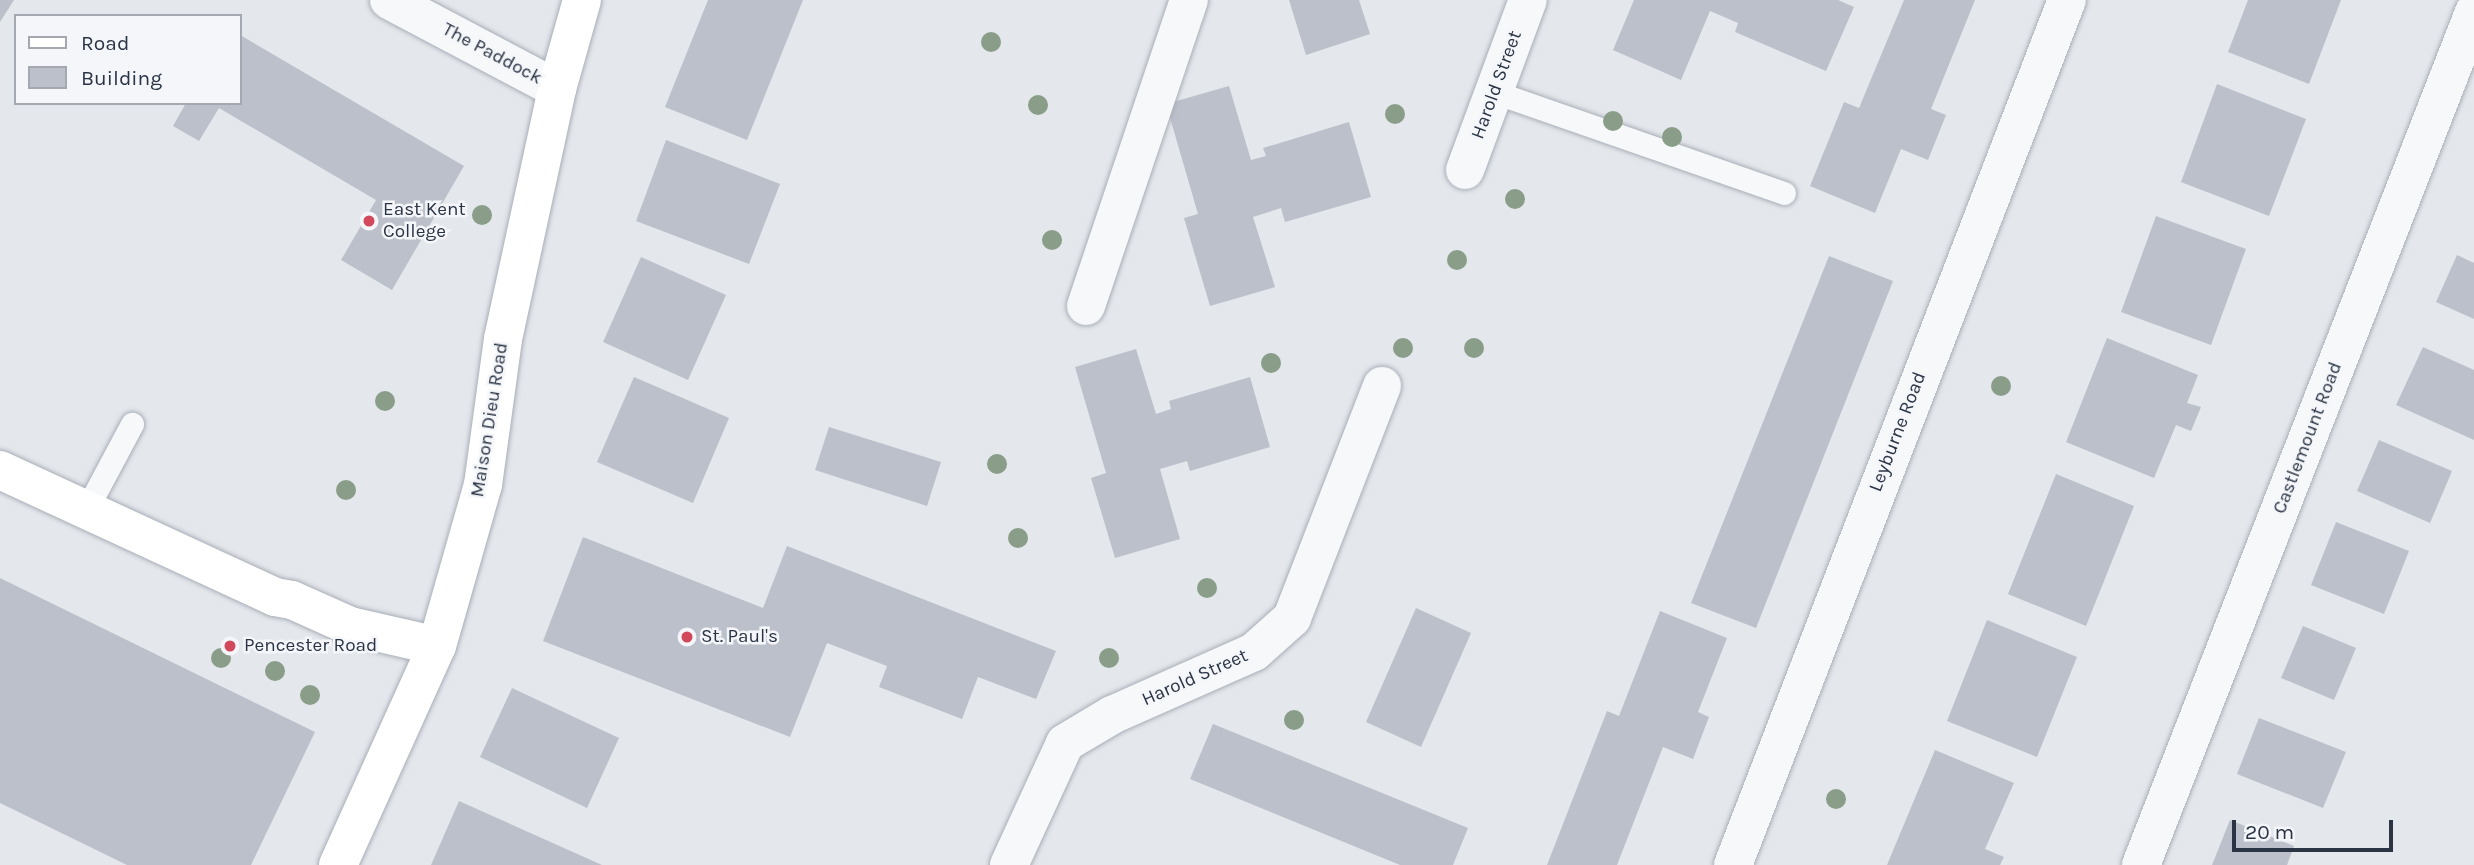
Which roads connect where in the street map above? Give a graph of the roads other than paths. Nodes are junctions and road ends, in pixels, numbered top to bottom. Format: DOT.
graph roads {
  1 [pos="389,0"];
  2 [pos="582,0"];
  3 [pos="1189,0"];
  4 [pos="1528,0"];
  5 [pos="2067,0"];
  6 [pos="2474,12"];
  7 [pos="557,89"];
  8 [pos="1494,92"];
  9 [pos="1465,170"];
  10 [pos="1784,193"];
  11 [pos="1086,306"];
  12 [pos="1382,386"];
  13 [pos="132,424"];
  14 [pos="0,470"];
  15 [pos="85,512"];
  16 [pos="437,646"];
  17 [pos="338,865"];
  18 [pos="1009,865"];
  19 [pos="1733,865"];
  20 [pos="2141,865"];
  1 -- 7 [label="street, The Paddock"];
  2 -- 7 [label="main road, Maison Dieu Road"];
  3 -- 11 [label="street"];
  4 -- 8 [label="street, Harold Street"];
  5 -- 19 [label="street, Leyburne Road"];
  6 -- 20 [label="street, Castlemount Road"];
  7 -- 16 [label="main road, Maison Dieu Road"];
  8 -- 9 [label="street, Harold Street"];
  8 -- 10 [label="lane"];
  12 -- 18 [label="street, Harold Street"];
  13 -- 15 [label="lane"];
  14 -- 15 [label="main road"];
  15 -- 16 [label="main road"];
  16 -- 17 [label="main road, Maison Dieu Road"];
}
